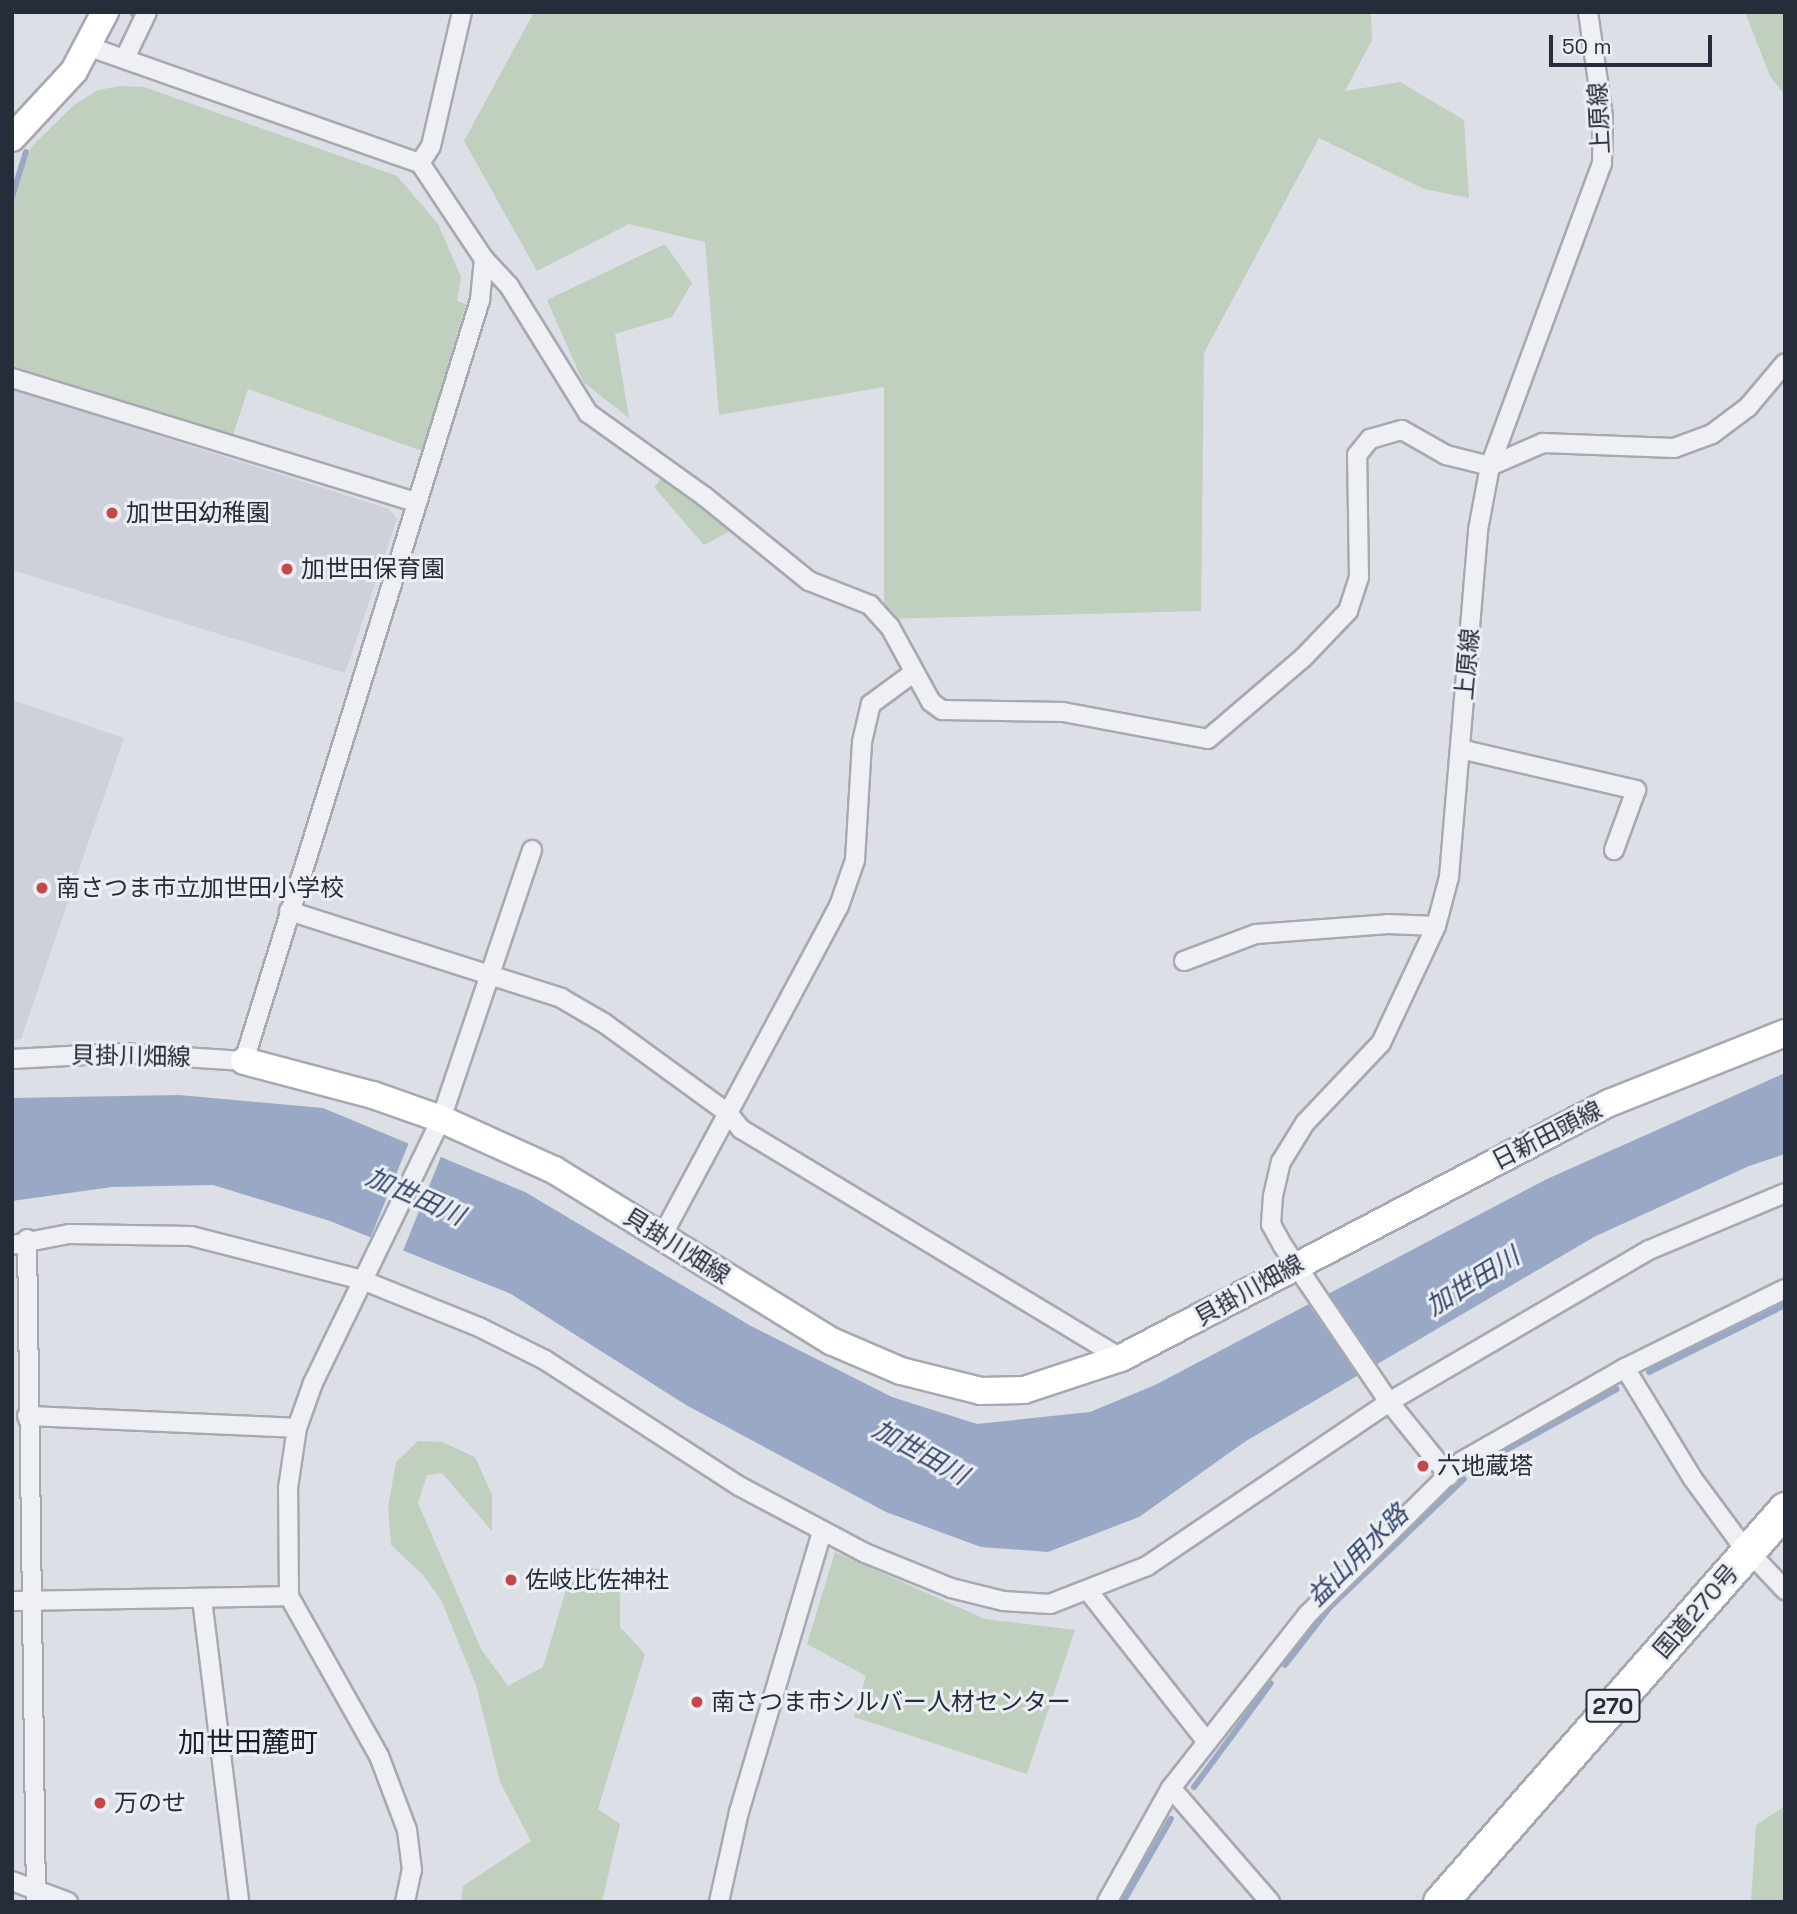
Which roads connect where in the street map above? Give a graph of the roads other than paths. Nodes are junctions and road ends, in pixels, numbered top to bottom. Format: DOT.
graph roads {
  1 [pos="105,12"];
  2 [pos="147,12"];
  3 [pos="462,12"];
  4 [pos="1588,12"];
  5 [pos="87,46"];
  6 [pos="125,58"];
  7 [pos="12,138"];
  8 [pos="420,163"];
  9 [pos="484,260"];
  10 [pos="1785,363"];
  11 [pos="12,377"];
  12 [pos="1490,466"];
  13 [pos="414,502"];
  14 [pos="913,673"];
  15 [pos="1460,749"];
  16 [pos="532,850"];
  17 [pos="1615,850"];
  18 [pos="289,911"];
  19 [pos="1436,926"];
  20 [pos="1184,961"];
  21 [pos="492,973"];
  22 [pos="1785,1033"];
  23 [pos="12,1059"];
  24 [pos="244,1061"];
  25 [pos="728,1113"];
  26 [pos="439,1126"];
  27 [pos="1785,1193"];
  28 [pos="662,1236"];
  29 [pos="20,1242"];
  30 [pos="1305,1263"];
  31 [pos="365,1273"];
  32 [pos="1785,1289"];
  33 [pos="1121,1358"];
  34 [pos="1625,1368"];
  35 [pos="1385,1397"];
  36 [pos="27,1416"];
  37 [pos="297,1428"];
  38 [pos="1449,1476"];
  39 [pos="1785,1509"];
  40 [pos="822,1532"];
  41 [pos="1749,1549"];
  42 [pos="1785,1590"];
  43 [pos="1089,1592"];
  44 [pos="289,1596"];
  45 [pos="202,1599"];
  46 [pos="20,1602"];
  47 [pos="1207,1741"];
  48 [pos="1171,1788"];
  49 [pos="12,1881"];
  50 [pos="37,1896"];
  51 [pos="68,1902"];
  52 [pos="239,1902"];
  53 [pos="405,1902"];
  54 [pos="719,1902"];
  55 [pos="1107,1902"];
  56 [pos="1270,1902"];
  57 [pos="1440,1902"];
  1 -- 5 [label="street"];
  2 -- 6 [label="street"];
  3 -- 8 [label="street"];
  4 -- 12 [label="street, 上原線"];
  5 -- 6 [label="street"];
  5 -- 7 [label="street"];
  6 -- 8 [label="street"];
  8 -- 9 [label="street"];
  9 -- 13 [label="street"];
  9 -- 14 [label="street"];
  10 -- 12 [label="street"];
  11 -- 13 [label="street"];
  12 -- 14 [label="street"];
  12 -- 15 [label="street, 上原線"];
  13 -- 18 [label="street"];
  14 -- 25 [label="street"];
  15 -- 17 [label="street"];
  15 -- 19 [label="street, 上原線"];
  16 -- 21 [label="street"];
  18 -- 21 [label="street"];
  18 -- 24 [label="street"];
  19 -- 20 [label="street"];
  19 -- 30 [label="street, 上原線"];
  21 -- 25 [label="street"];
  21 -- 26 [label="street"];
  22 -- 30 [label="street, 日新田頭線"];
  23 -- 24 [label="street, 貝掛川畑線"];
  24 -- 26 [label="street, 貝掛川畑線"];
  25 -- 28 [label="street"];
  25 -- 33 [label="street"];
  26 -- 28 [label="street, 貝掛川畑線"];
  26 -- 31 [label="street"];
  27 -- 35 [label="street"];
  28 -- 33 [label="street, 貝掛川畑線"];
  29 -- 31 [label="street"];
  29 -- 36 [label="street"];
  30 -- 33 [label="street, 貝掛川畑線"];
  30 -- 35 [label="street, 上原線"];
  31 -- 37 [label="street"];
  31 -- 40 [label="street"];
  32 -- 34 [label="street"];
  34 -- 38 [label="street"];
  34 -- 41 [label="street"];
  35 -- 38 [label="street, 上原線"];
  35 -- 43 [label="street"];
  36 -- 37 [label="street"];
  36 -- 46 [label="street"];
  37 -- 44 [label="street"];
  38 -- 47 [label="street"];
  39 -- 41 [label="highway, 国道270号 / 270"];
  40 -- 43 [label="street"];
  40 -- 54 [label="street"];
  41 -- 42 [label="street"];
  41 -- 57 [label="highway, 国道270号 / 270"];
  43 -- 47 [label="street"];
  44 -- 45 [label="street"];
  44 -- 53 [label="street"];
  45 -- 46 [label="street"];
  45 -- 52 [label="street"];
  46 -- 50 [label="street"];
  47 -- 48 [label="street"];
  48 -- 55 [label="street"];
  48 -- 56 [label="street"];
  49 -- 50 [label="street"];
  50 -- 51 [label="street"];
}
